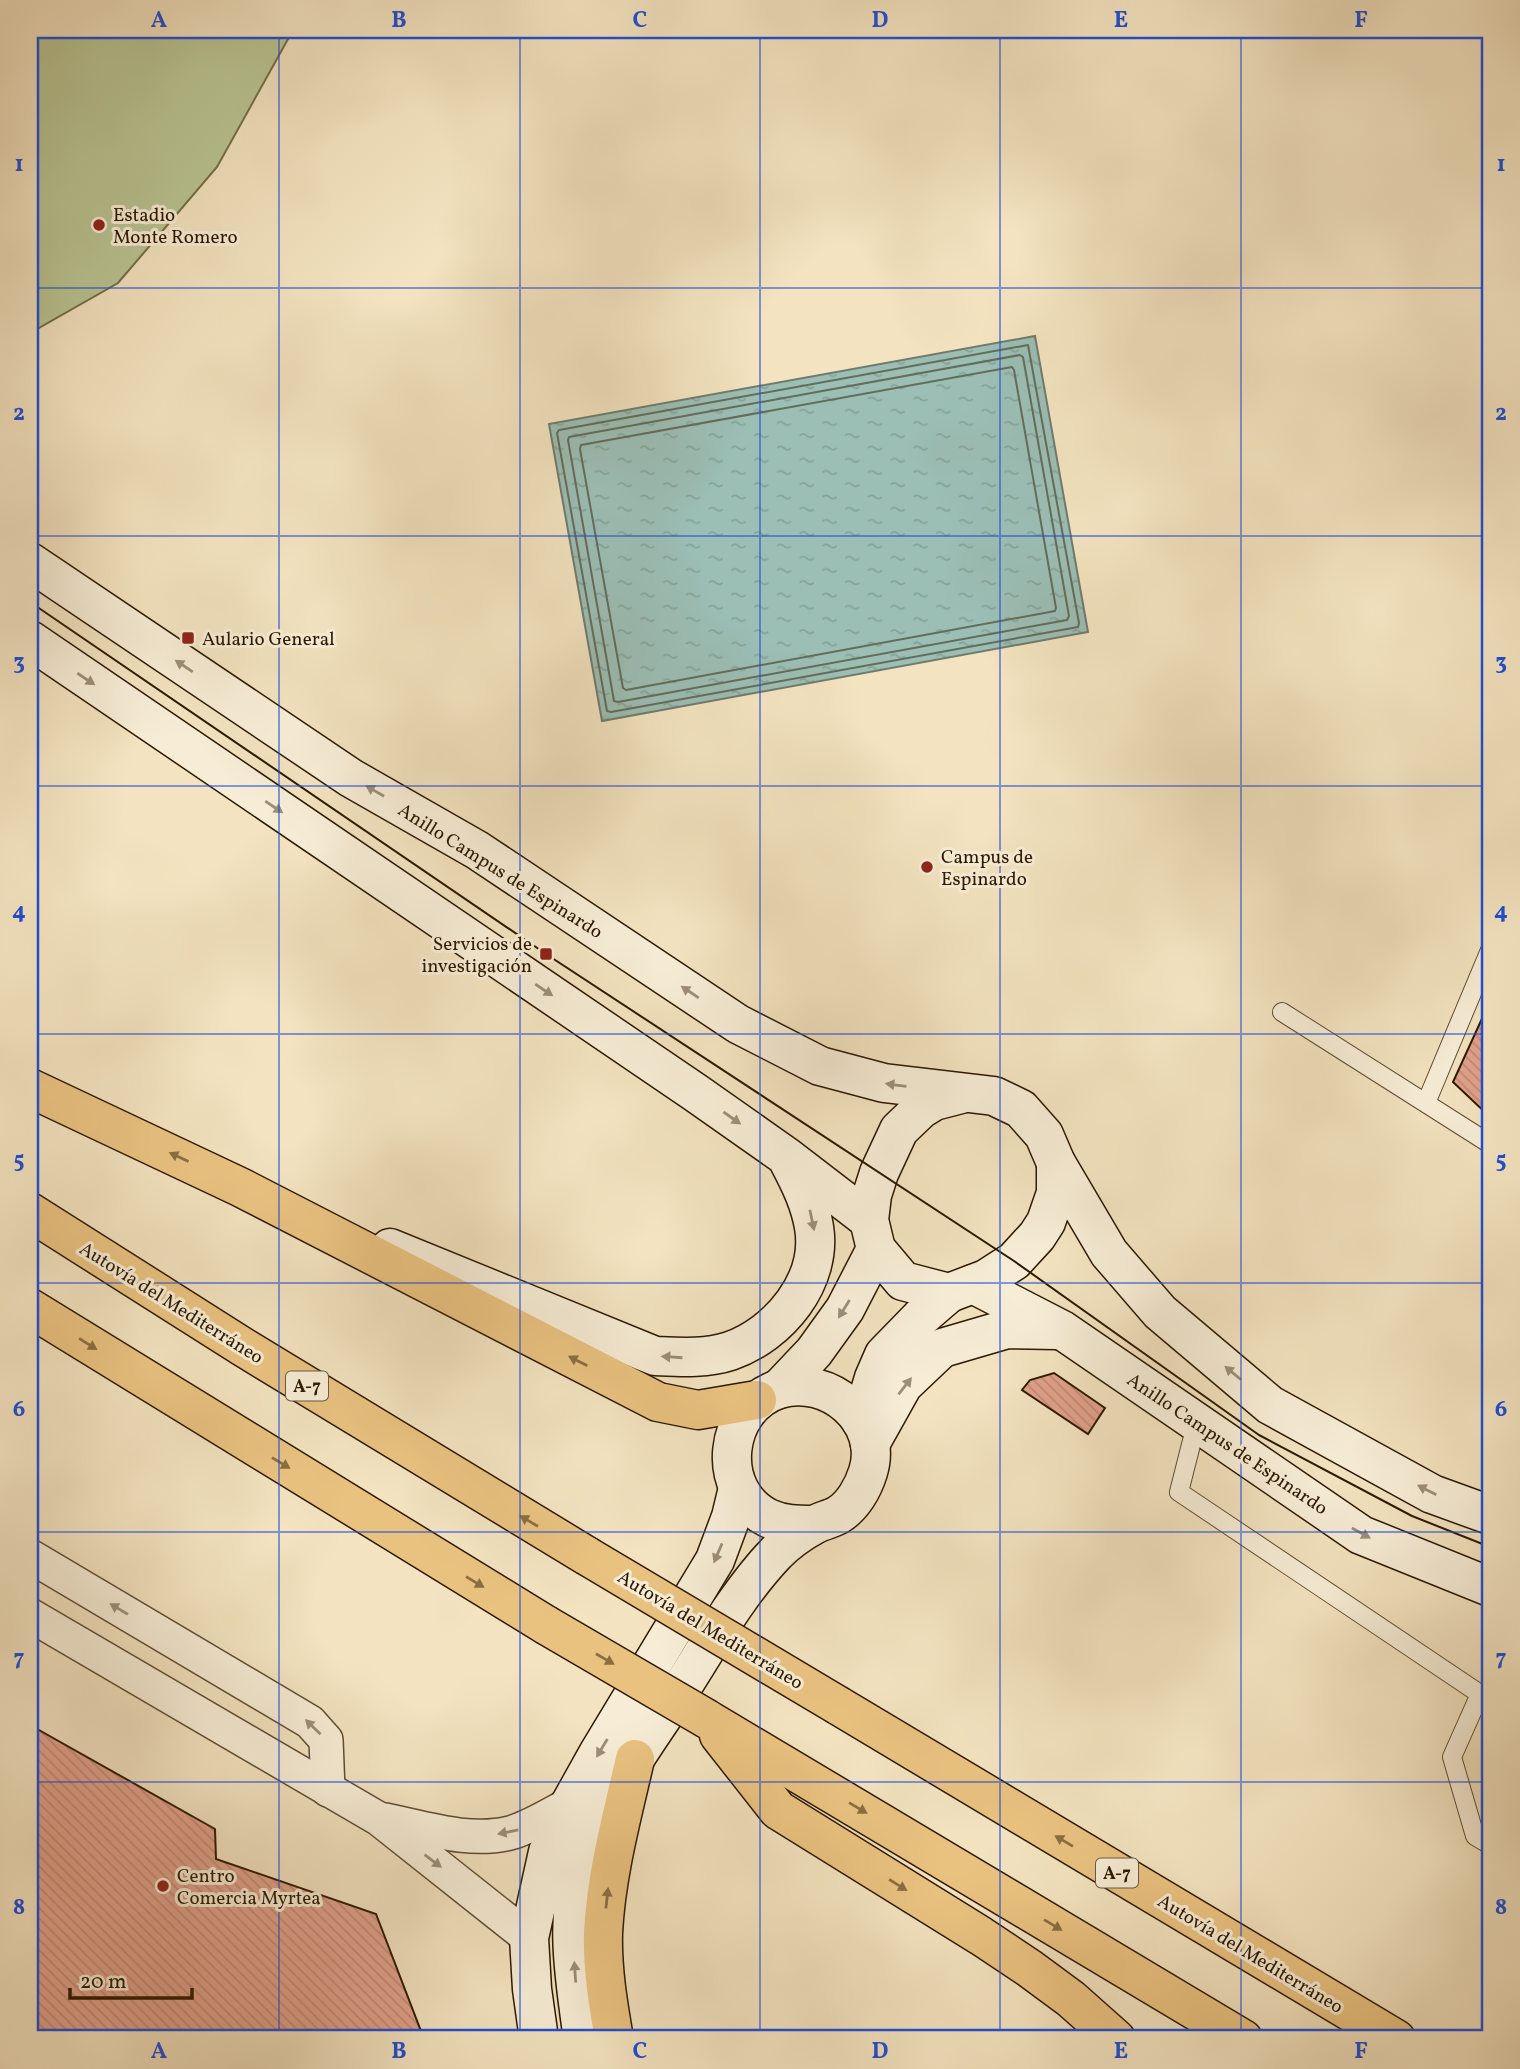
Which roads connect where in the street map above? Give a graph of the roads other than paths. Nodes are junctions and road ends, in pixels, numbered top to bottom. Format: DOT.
graph roads {
  1 [pos="30,562"];
  2 [pos="30,640"];
  3 [pos="1490,950"];
  4 [pos="1282,1012"];
  5 [pos="30,1088"];
  6 [pos="963,1093"];
  7 [pos="1426,1103"];
  8 [pos="1490,1144"];
  9 [pos="787,1157"];
  10 [pos="1056,1163"];
  11 [pos="240,1187"];
  12 [pos="30,1212"];
  13 [pos="872,1235"];
  14 [pos="961,1288"];
  15 [pos="30,1308"];
  16 [pos="1062,1330"];
  17 [pos="768,1395"];
  18 [pos="1197,1421"];
  19 [pos="865,1432"];
  20 [pos="738,1488"];
  21 [pos="1490,1515"];
  22 [pos="814,1525"];
  23 [pos="30,1556"];
  24 [pos="1490,1587"];
  25 [pos="30,1615"];
  26 [pos="707,1719"];
  27 [pos="635,1759"];
  28 [pos="328,1790"];
  29 [pos="570,1804"];
  30 [pos="379,1819"];
  31 [pos="1490,1845"];
  32 [pos="529,1938"];
  33 [pos="539,2039"];
  34 [pos="583,2039"];
  35 [pos="614,2039"];
  36 [pos="1116,2039"];
  37 [pos="1243,2039"];
  38 [pos="1396,2039"];
  6 -- 1 [label="main road, Anillo Campus de Espinardo, one-way"];
  2 -- 9 [label="main road, Anillo Campus de Espinardo, one-way"];
  3 -- 7 [label="lane"];
  4 -- 7 [label="lane"];
  11 -- 5 [label="highway, one-way"];
  6 -- 10 [label="main road, Anillo Campus de Espinardo"];
  6 -- 13 [label="main road, Anillo Campus de Espinardo"];
  7 -- 8 [label="lane"];
  9 -- 11 [label="main road, one-way"];
  9 -- 13 [label="main road, Anillo Campus de Espinardo"];
  10 -- 14 [label="main road, Anillo Campus de Espinardo"];
  21 -- 10 [label="main road, Anillo Campus de Espinardo, one-way"];
  17 -- 11 [label="highway, one-way"];
  38 -- 12 [label="highway, Autovía del Mediterráneo / A-7, one-way, bridge"];
  13 -- 14 [label="main road, Anillo Campus de Espinardo"];
  13 -- 17 [label="main road, one-way"];
  14 -- 16 [label="main road, Anillo Campus de Espinardo"];
  14 -- 19 [label="main road"];
  15 -- 26 [label="highway, one-way, bridge"];
  16 -- 18 [label="main road, Anillo Campus de Espinardo"];
  19 -- 16 [label="main road, one-way"];
  17 -- 19 [label="main road"];
  17 -- 20 [label="main road"];
  18 -- 24 [label="main road, Anillo Campus de Espinardo, one-way"];
  18 -- 31 [label="lane"];
  19 -- 22 [label="main road"];
  20 -- 22 [label="main road"];
  20 -- 29 [label="main road, one-way"];
  22 -- 27 [label="main road"];
  28 -- 23 [label="street, one-way"];
  25 -- 28 [label="street"];
  26 -- 36 [label="highway, one-way"];
  26 -- 37 [label="highway, one-way"];
  34 -- 27 [label="main road, one-way"];
  35 -- 27 [label="highway, one-way"];
  28 -- 30 [label="street"];
  29 -- 30 [label="street, one-way"];
  29 -- 32 [label="main road"];
  30 -- 32 [label="street, one-way"];
  32 -- 33 [label="main road"];
}
